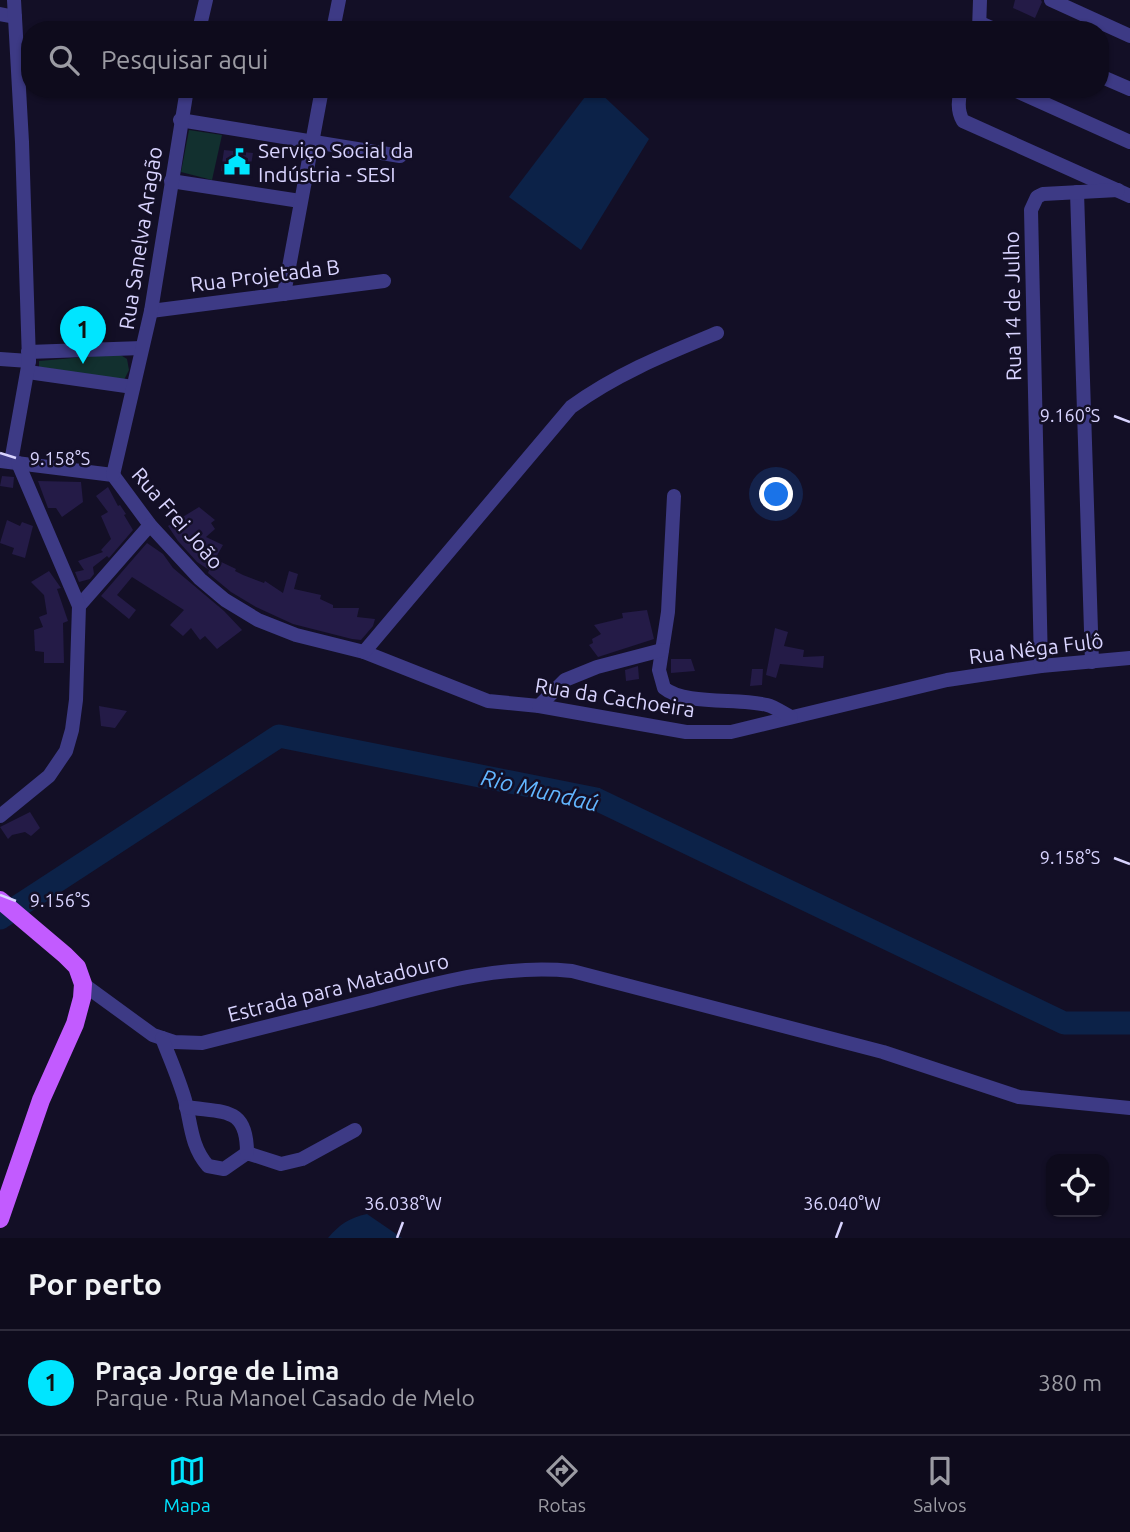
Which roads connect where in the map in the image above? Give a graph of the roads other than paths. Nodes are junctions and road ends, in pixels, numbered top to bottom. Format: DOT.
graph roads {
  1 [pos="14,0"];
  2 [pos="206,0"];
  3 [pos="339,0"];
  4 [pos="980,0"];
  5 [pos="1051,0"];
  6 [pos="0,14"];
  7 [pos="15,17"];
  8 [pos="201,21"];
  9 [pos="335,21"];
  10 [pos="979,21"];
  11 [pos="1097,21"];
  12 [pos="1109,26"];
  13 [pos="1130,36"];
  14 [pos="1109,80"];
  15 [pos="1130,89"];
  16 [pos="185,98"];
  17 [pos="320,98"];
  18 [pos="958,98"];
  19 [pos="1032,98"];
  20 [pos="180,120"];
  21 [pos="312,142"];
  22 [pos="1130,142"];
  23 [pos="400,156"];
  24 [pos="171,181"];
  25 [pos="1077,192"];
  26 [pos="1124,193"];
  27 [pos="300,201"];
  28 [pos="384,281"];
  29 [pos="284,294"];
  30 [pos="151,311"];
  31 [pos="717,333"];
  32 [pos="142,348"];
  33 [pos="0,359"];
  34 [pos="28,362"];
  35 [pos="133,387"];
  36 [pos="10,462"];
  37 [pos="113,475"];
  38 [pos="674,496"];
  39 [pos="150,525"];
  40 [pos="79,606"];
  41 [pos="662,650"];
  42 [pos="364,652"];
  43 [pos="1130,658"];
  44 [pos="1092,662"];
  45 [pos="1041,666"];
  46 [pos="947,680"];
  47 [pos="539,706"];
  48 [pos="791,718"];
  49 [pos="0,816"];
  50 [pos="0,900"];
  51 [pos="83,984"];
  52 [pos="162,1038"];
  53 [pos="186,1107"];
  54 [pos="1130,1108"];
  55 [pos="355,1130"];
  56 [pos="247,1153"];
  57 [pos="0,1219"];
  1 -- 7 [label="street"];
  2 -- 8 [label="street"];
  3 -- 9 [label="street"];
  4 -- 10 [label="street"];
  5 -- 11 [label="street"];
  6 -- 7 [label="street"];
  7 -- 34 [label="street"];
  12 -- 13 [label="street"];
  14 -- 15 [label="street"];
  16 -- 20 [label="street, Rua Sanelva Aragão"];
  17 -- 21 [label="street"];
  18 -- 26 [label="street"];
  19 -- 22 [label="street"];
  20 -- 21 [label="street"];
  20 -- 24 [label="street, Rua Sanelva Aragão"];
  21 -- 23 [label="street"];
  21 -- 27 [label="street"];
  24 -- 27 [label="street"];
  24 -- 30 [label="street, Rua Sanelva Aragão"];
  25 -- 26 [label="street, Rua 14 de Julho"];
  25 -- 44 [label="street"];
  25 -- 45 [label="street, Rua 14 de Julho"];
  27 -- 29 [label="street"];
  28 -- 29 [label="street, Rua Projetada B"];
  29 -- 30 [label="street, Rua Projetada B"];
  30 -- 32 [label="street, Rua Sanelva Aragão"];
  31 -- 42 [label="street"];
  32 -- 34 [label="street"];
  32 -- 35 [label="street, Rua Sanelva Aragão"];
  33 -- 34 [label="street"];
  34 -- 35 [label="street"];
  34 -- 36 [label="street"];
  35 -- 37 [label="street, Rua Sanelva Aragão"];
  36 -- 37 [label="street"];
  36 -- 40 [label="street"];
  37 -- 39 [label="street, Rua Frei João"];
  38 -- 41 [label="street"];
  39 -- 40 [label="street"];
  39 -- 42 [label="street, Rua Frei João"];
  40 -- 49 [label="street"];
  41 -- 47 [label="street"];
  41 -- 48 [label="street"];
  42 -- 47 [label="street, Rua da Cachoeira"];
  43 -- 44 [label="street, Rua Nêga Fulô"];
  44 -- 45 [label="street, Rua Nêga Fulô"];
  45 -- 46 [label="street, Rua Nêga Fulô"];
  46 -- 48 [label="street, Rua da Cachoeira"];
  47 -- 48 [label="street, Rua da Cachoeira"];
  50 -- 51 [label="main road"];
  51 -- 52 [label="street, Estrada para Matadouro"];
  51 -- 57 [label="main road"];
  52 -- 53 [label="street"];
  52 -- 54 [label="street, Estrada para Matadouro"];
  53 -- 56 [label="street"];
  53 -- 56 [label="street"];
  55 -- 56 [label="street"];
}
